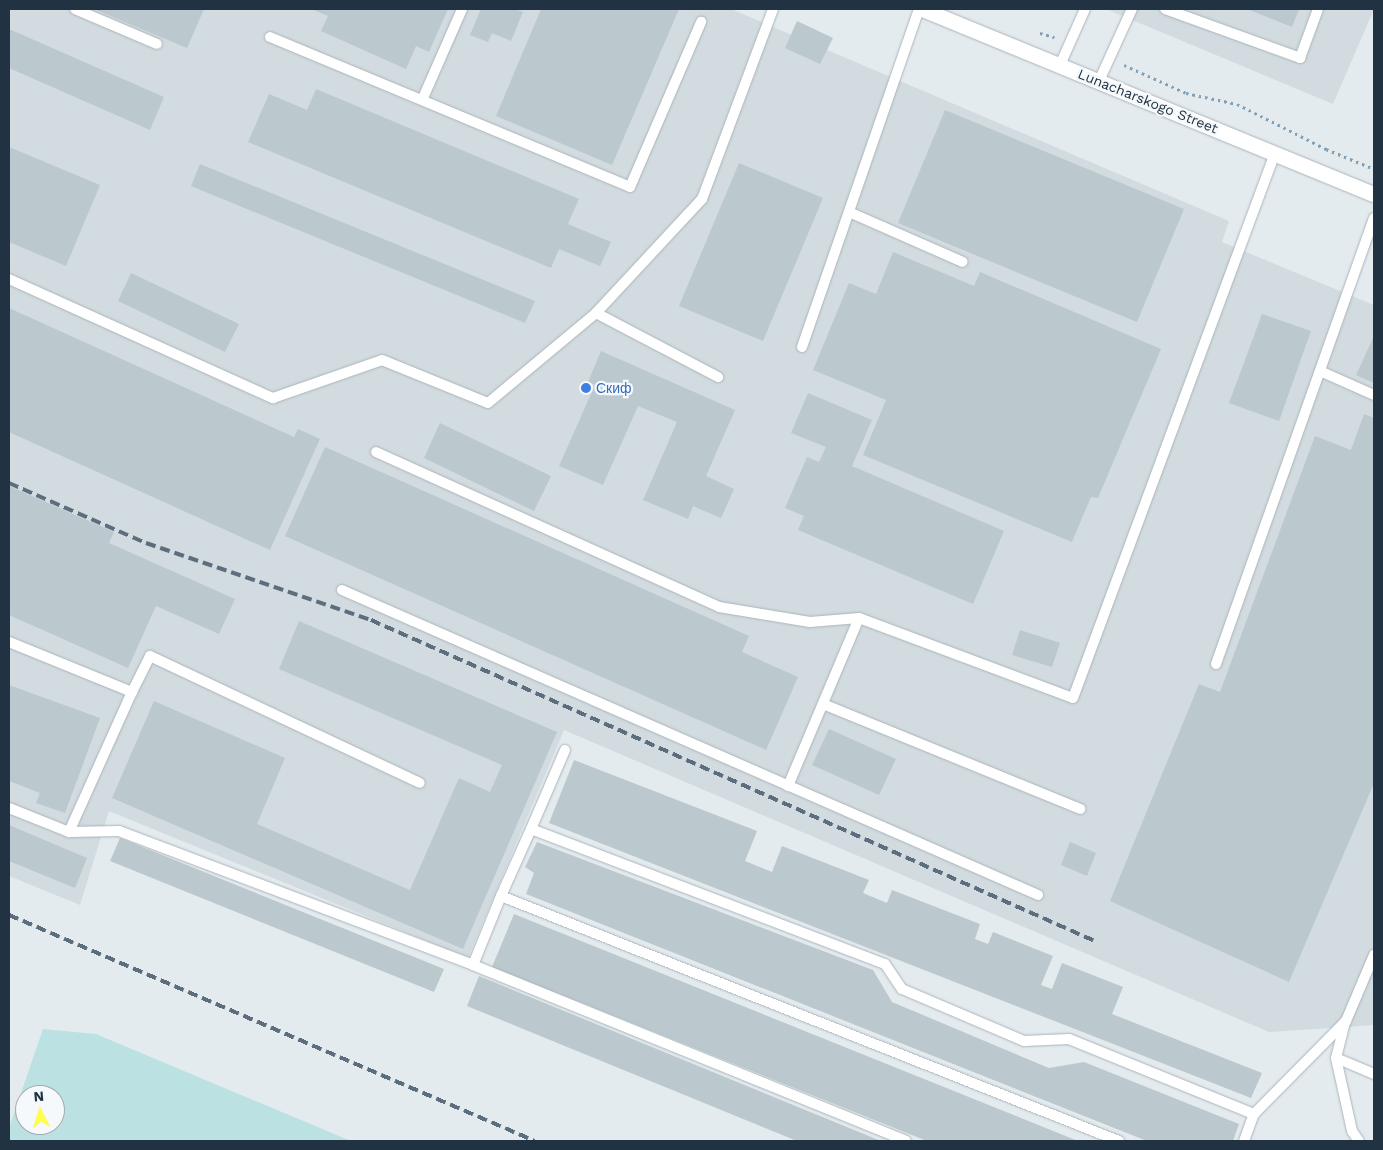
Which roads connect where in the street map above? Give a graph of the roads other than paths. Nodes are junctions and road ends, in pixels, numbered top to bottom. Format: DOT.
graph roads {
  1 [pos="75,9"];
  2 [pos="462,9"];
  3 [pos="773,9"];
  4 [pos="921,9"];
  5 [pos="1084,9"];
  6 [pos="1132,9"];
  7 [pos="1165,9"];
  8 [pos="1318,9"];
  9 [pos="701,22"];
  10 [pos="270,37"];
  11 [pos="157,44"];
  12 [pos="1060,65"];
  13 [pos="1099,81"];
  14 [pos="423,98"];
  15 [pos="1275,153"];
  16 [pos="1374,194"];
  17 [pos="850,212"];
  18 [pos="1374,218"];
  19 [pos="963,262"];
  20 [pos="9,279"];
  21 [pos="596,313"];
  22 [pos="802,347"];
  23 [pos="1320,371"];
  24 [pos="718,377"];
  25 [pos="1374,395"];
  26 [pos="376,452"];
  27 [pos="342,590"];
  28 [pos="859,618"];
  29 [pos="9,642"];
  30 [pos="1216,664"];
  31 [pos="132,692"];
  32 [pos="823,704"];
  33 [pos="565,750"];
  34 [pos="420,783"];
  35 [pos="788,786"];
  36 [pos="9,808"];
  37 [pos="1080,809"];
  38 [pos="531,829"];
  39 [pos="69,832"];
  40 [pos="1038,895"];
  41 [pos="502,896"];
  42 [pos="1374,956"];
  43 [pos="473,965"];
  44 [pos="1346,1020"];
  45 [pos="1336,1058"];
  46 [pos="1374,1074"];
  47 [pos="1254,1114"];
  48 [pos="906,1141"];
  49 [pos="1119,1141"];
  50 [pos="1244,1141"];
  51 [pos="1359,1141"];
  1 -- 11 [label="lane"];
  2 -- 14 [label="lane"];
  3 -- 21 [label="lane"];
  4 -- 12 [label="main road, Lunacharskogo Street"];
  4 -- 17 [label="lane"];
  5 -- 12 [label="lane"];
  6 -- 13 [label="lane"];
  7 -- 8 [label="lane"];
  9 -- 14 [label="lane"];
  10 -- 14 [label="lane"];
  12 -- 13 [label="main road, Lunacharskogo Street"];
  13 -- 15 [label="main road, Lunacharskogo Street"];
  15 -- 16 [label="main road, Lunacharskogo Street"];
  15 -- 28 [label="lane"];
  17 -- 19 [label="lane"];
  17 -- 22 [label="lane"];
  18 -- 23 [label="lane"];
  20 -- 21 [label="lane"];
  21 -- 24 [label="lane"];
  23 -- 25 [label="lane"];
  23 -- 30 [label="lane"];
  26 -- 28 [label="lane"];
  27 -- 35 [label="lane"];
  28 -- 32 [label="lane"];
  29 -- 31 [label="lane"];
  31 -- 34 [label="lane"];
  31 -- 39 [label="lane"];
  32 -- 35 [label="lane"];
  32 -- 37 [label="lane"];
  33 -- 38 [label="lane"];
  35 -- 40 [label="lane"];
  36 -- 39 [label="lane"];
  38 -- 41 [label="lane"];
  38 -- 47 [label="lane"];
  39 -- 43 [label="lane"];
  41 -- 43 [label="lane"];
  41 -- 49 [label="lane"];
  42 -- 44 [label="lane"];
  43 -- 48 [label="lane"];
  44 -- 45 [label="lane"];
  44 -- 47 [label="lane"];
  45 -- 46 [label="lane"];
  45 -- 51 [label="lane"];
  47 -- 50 [label="lane"];
}
